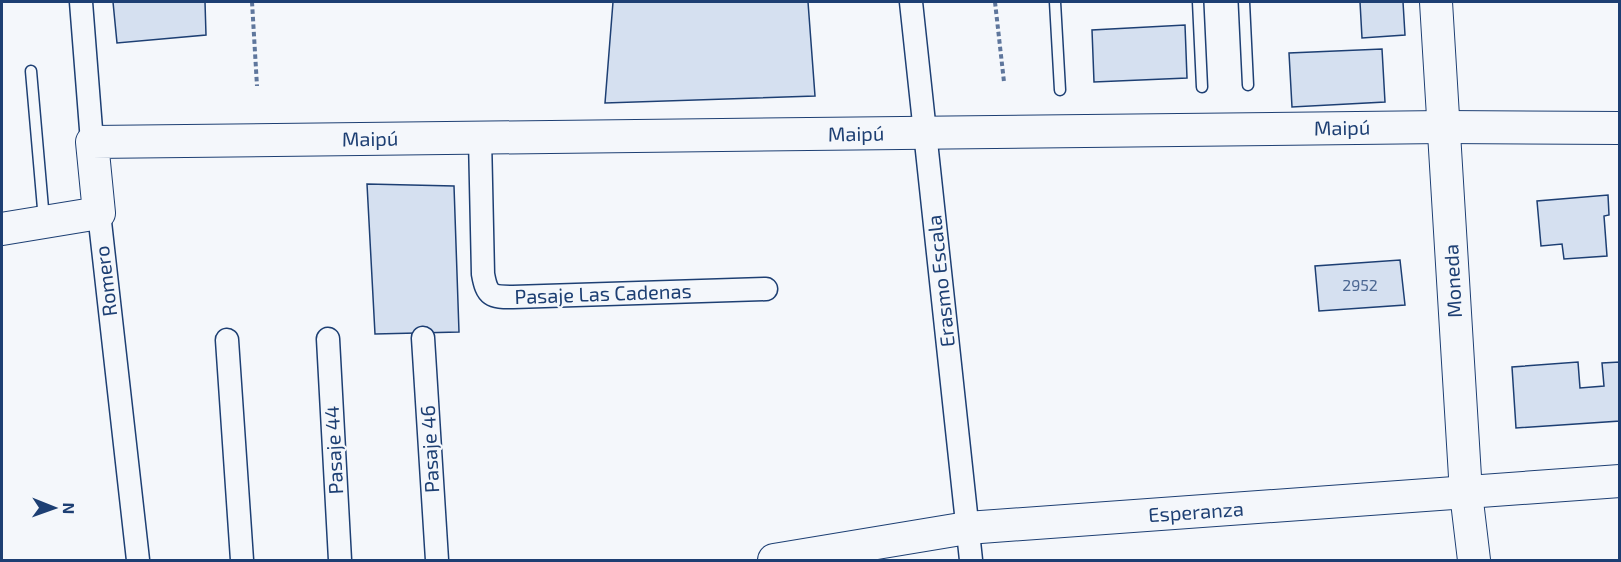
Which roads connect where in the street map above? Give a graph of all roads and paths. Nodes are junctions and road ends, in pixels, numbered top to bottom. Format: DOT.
graph roads {
  1 [pos="81,2"];
  2 [pos="252,2"];
  3 [pos="910,2"];
  4 [pos="995,2"];
  5 [pos="1055,2"];
  6 [pos="1198,2"];
  7 [pos="1244,2"];
  8 [pos="1436,2"];
  9 [pos="31,71"];
  10 [pos="1004,82"];
  11 [pos="1248,85"];
  12 [pos="257,86"];
  13 [pos="1202,87"];
  14 [pos="1060,90"];
  15 [pos="1443,127"];
  16 [pos="1620,128"];
  17 [pos="926,134"];
  18 [pos="480,138"];
  19 [pos="92,142"];
  20 [pos="99,213"];
  21 [pos="44,222"];
  22 [pos="2,229"];
  23 [pos="766,289"];
  24 [pos="423,338"];
  25 [pos="328,339"];
  26 [pos="227,340"];
  27 [pos="1620,481"];
  28 [pos="1466,493"];
  29 [pos="967,528"];
  30 [pos="138,561"];
  31 [pos="242,561"];
  32 [pos="340,561"];
  33 [pos="437,561"];
  34 [pos="774,561"];
  35 [pos="971,561"];
  36 [pos="1474,561"];
  1 -- 19 [label="street, Romero"];
  2 -- 12 [label="path"];
  3 -- 17 [label="street, Erasmo Escala"];
  4 -- 10 [label="path"];
  5 -- 14 [label="lane"];
  6 -- 13 [label="lane"];
  7 -- 11 [label="lane"];
  8 -- 15 [label="street, Moneda"];
  9 -- 21 [label="lane"];
  15 -- 16 [label="street, Maipú"];
  15 -- 17 [label="street, Maipú"];
  15 -- 28 [label="street, Moneda"];
  17 -- 18 [label="street, Maipú"];
  17 -- 29 [label="street, Erasmo Escala"];
  18 -- 19 [label="street, Maipú"];
  18 -- 23 [label="street, Pasaje Las Cadenas"];
  19 -- 20 [label="street, Romero"];
  20 -- 21 [label="street"];
  20 -- 30 [label="street, Romero"];
  21 -- 22 [label="street"];
  24 -- 33 [label="street, Pasaje 46"];
  25 -- 32 [label="street, Pasaje 44"];
  26 -- 31 [label="street"];
  27 -- 28 [label="street, Esperanza"];
  28 -- 29 [label="street, Esperanza"];
  28 -- 36 [label="street, Moneda"];
  29 -- 34 [label="street, Esperanza"];
  29 -- 35 [label="street, Erasmo Escala"];
}
